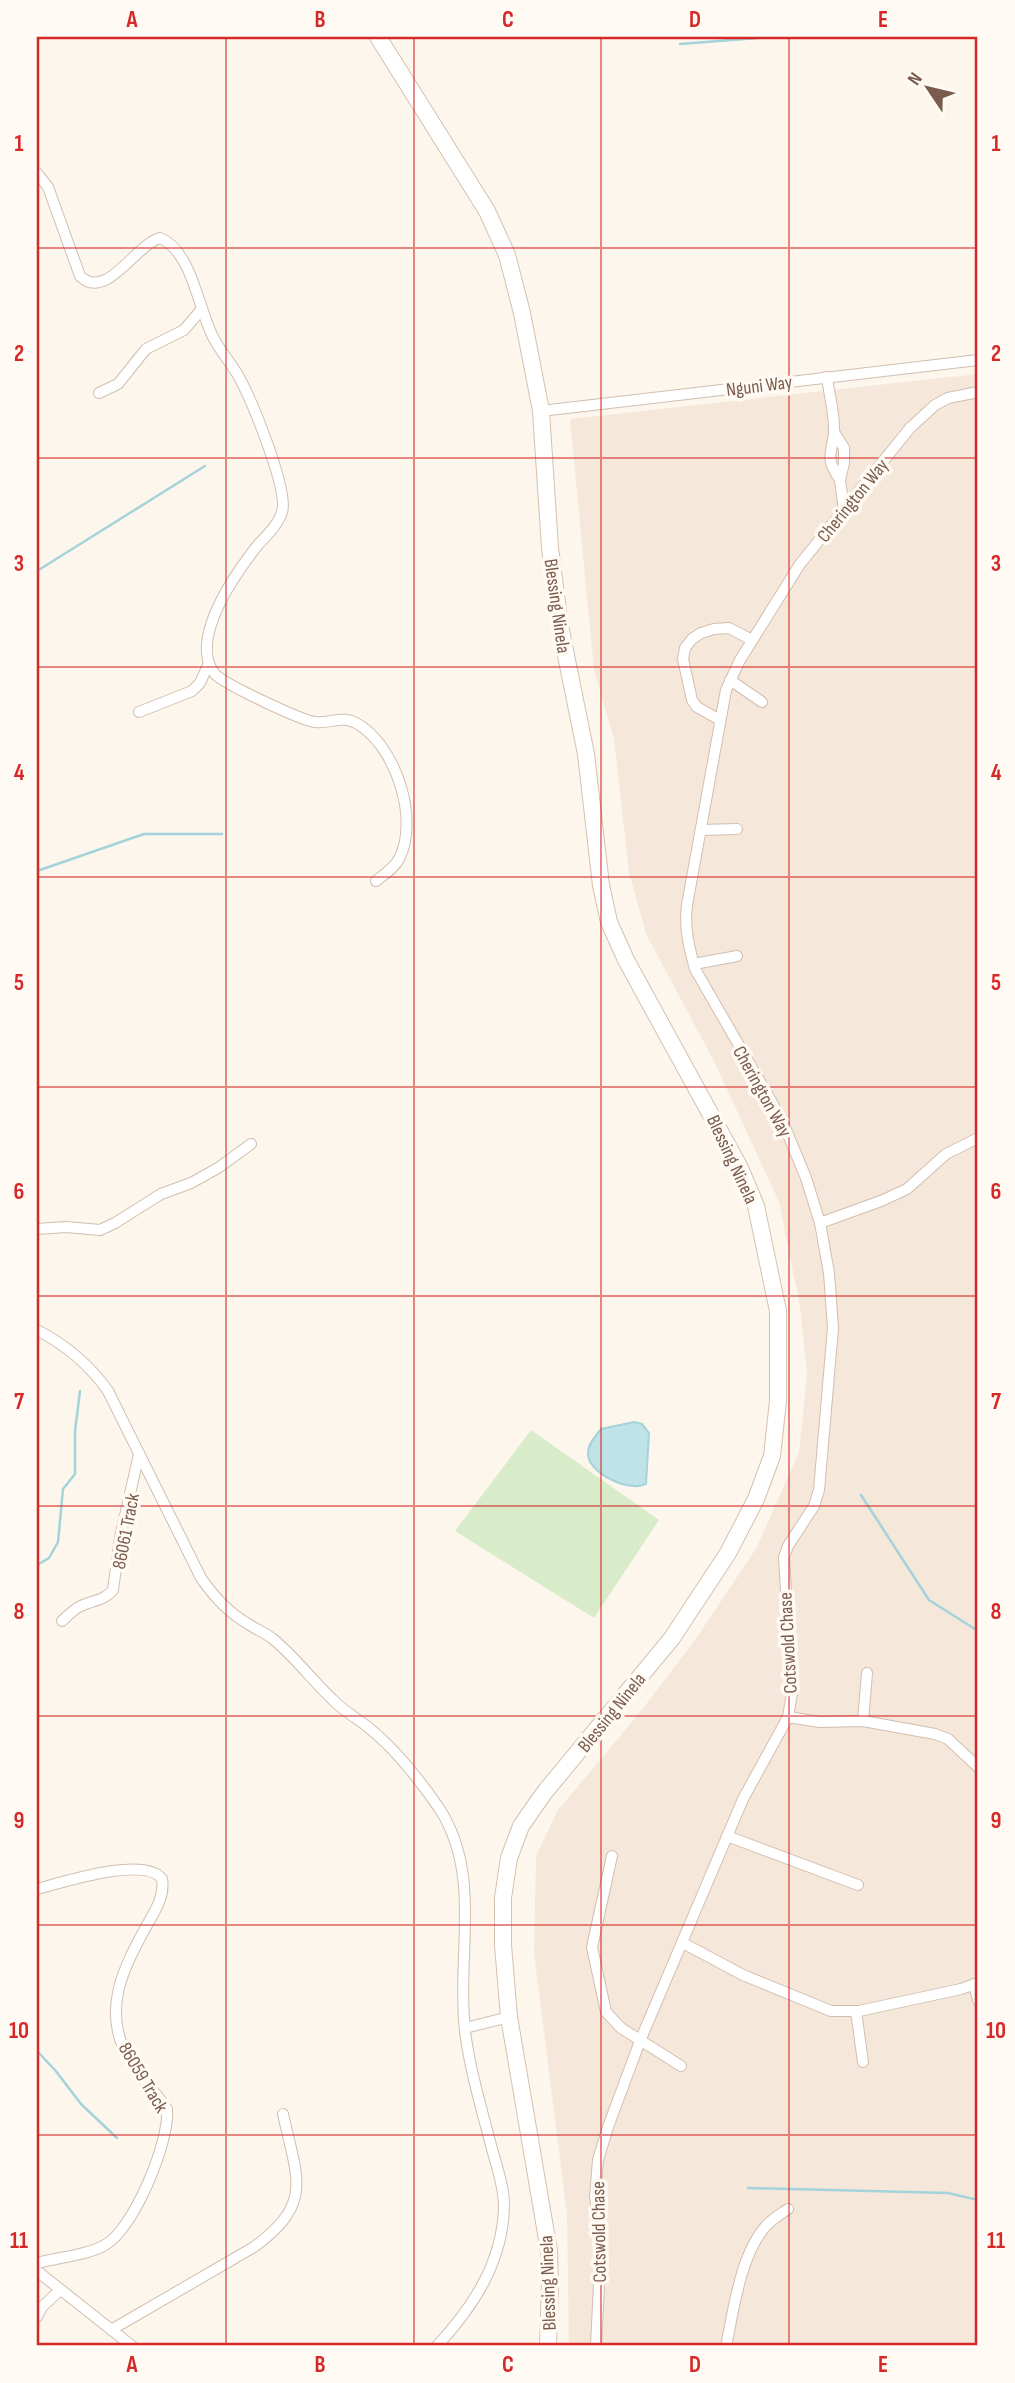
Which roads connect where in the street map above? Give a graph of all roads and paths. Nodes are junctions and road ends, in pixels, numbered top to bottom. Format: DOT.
graph roads {
  1 [pos="378,37"];
  2 [pos="37,173"];
  3 [pos="201,310"];
  4 [pos="978,360"];
  5 [pos="827,377"];
  6 [pos="978,392"];
  7 [pos="99,393"];
  8 [pos="541,411"];
  9 [pos="844,510"];
  10 [pos="752,640"];
  11 [pos="208,663"];
  12 [pos="730,680"];
  13 [pos="762,702"];
  14 [pos="139,712"];
  15 [pos="720,720"];
  16 [pos="737,829"];
  17 [pos="701,830"];
  18 [pos="376,881"];
  19 [pos="737,956"];
  20 [pos="694,964"];
  21 [pos="977,1143"];
  22 [pos="251,1144"];
  23 [pos="820,1223"];
  24 [pos="37,1229"];
  25 [pos="37,1330"];
  26 [pos="139,1454"];
  27 [pos="62,1621"];
  28 [pos="867,1673"];
  29 [pos="788,1717"];
  30 [pos="863,1721"];
  31 [pos="978,1767"];
  32 [pos="727,1836"];
  33 [pos="611,1856"];
  34 [pos="858,1885"];
  35 [pos="37,1889"];
  36 [pos="683,1943"];
  37 [pos="976,1984"];
  38 [pos="978,2000"];
  39 [pos="856,2011"];
  40 [pos="509,2017"];
  41 [pos="465,2028"];
  42 [pos="640,2041"];
  43 [pos="863,2062"];
  44 [pos="681,2066"];
  45 [pos="283,2114"];
  46 [pos="788,2209"];
  47 [pos="37,2263"];
  48 [pos="37,2271"];
  49 [pos="60,2290"];
  50 [pos="37,2317"];
  51 [pos="111,2330"];
  52 [pos="132,2346"];
  53 [pos="437,2346"];
  54 [pos="548,2346"];
  55 [pos="596,2346"];
  56 [pos="726,2346"];
  1 -- 8 [label="street, Blessing Ninela"];
  2 -- 3 [label="street"];
  3 -- 7 [label="street"];
  3 -- 11 [label="street"];
  4 -- 5 [label="street, Nguni Way"];
  5 -- 8 [label="street, Nguni Way"];
  5 -- 9 [label="street"];
  6 -- 9 [label="street, Cherington Way"];
  8 -- 40 [label="street, Blessing Ninela"];
  9 -- 10 [label="street, Cherington Way"];
  10 -- 12 [label="street, Cherington Way"];
  10 -- 15 [label="street"];
  11 -- 14 [label="street"];
  11 -- 18 [label="street"];
  12 -- 13 [label="street"];
  12 -- 15 [label="street, Cherington Way"];
  15 -- 17 [label="street, Cherington Way"];
  16 -- 17 [label="street"];
  17 -- 20 [label="street, Cherington Way"];
  19 -- 20 [label="street"];
  20 -- 23 [label="street, Cherington Way"];
  21 -- 23 [label="street"];
  22 -- 24 [label="street"];
  23 -- 29 [label="street, Cotswold Chase"];
  25 -- 26 [label="street"];
  26 -- 27 [label="street, 86061 Track"];
  26 -- 41 [label="street"];
  28 -- 30 [label="street"];
  29 -- 30 [label="street"];
  29 -- 32 [label="street, Cotswold Chase"];
  30 -- 31 [label="street"];
  32 -- 34 [label="street"];
  32 -- 36 [label="street, Cotswold Chase"];
  33 -- 42 [label="street"];
  35 -- 47 [label="street, 86059 Track"];
  36 -- 39 [label="street"];
  36 -- 42 [label="street, Cotswold Chase"];
  37 -- 38 [label="street"];
  37 -- 39 [label="street"];
  39 -- 43 [label="street"];
  40 -- 41 [label="street"];
  40 -- 54 [label="street, Blessing Ninela"];
  41 -- 53 [label="street"];
  42 -- 44 [label="street"];
  42 -- 55 [label="street, Cotswold Chase"];
  45 -- 51 [label="street"];
  46 -- 56 [label="street"];
  48 -- 49 [label="street"];
  49 -- 50 [label="street"];
  49 -- 51 [label="street"];
  51 -- 52 [label="street"];
}
